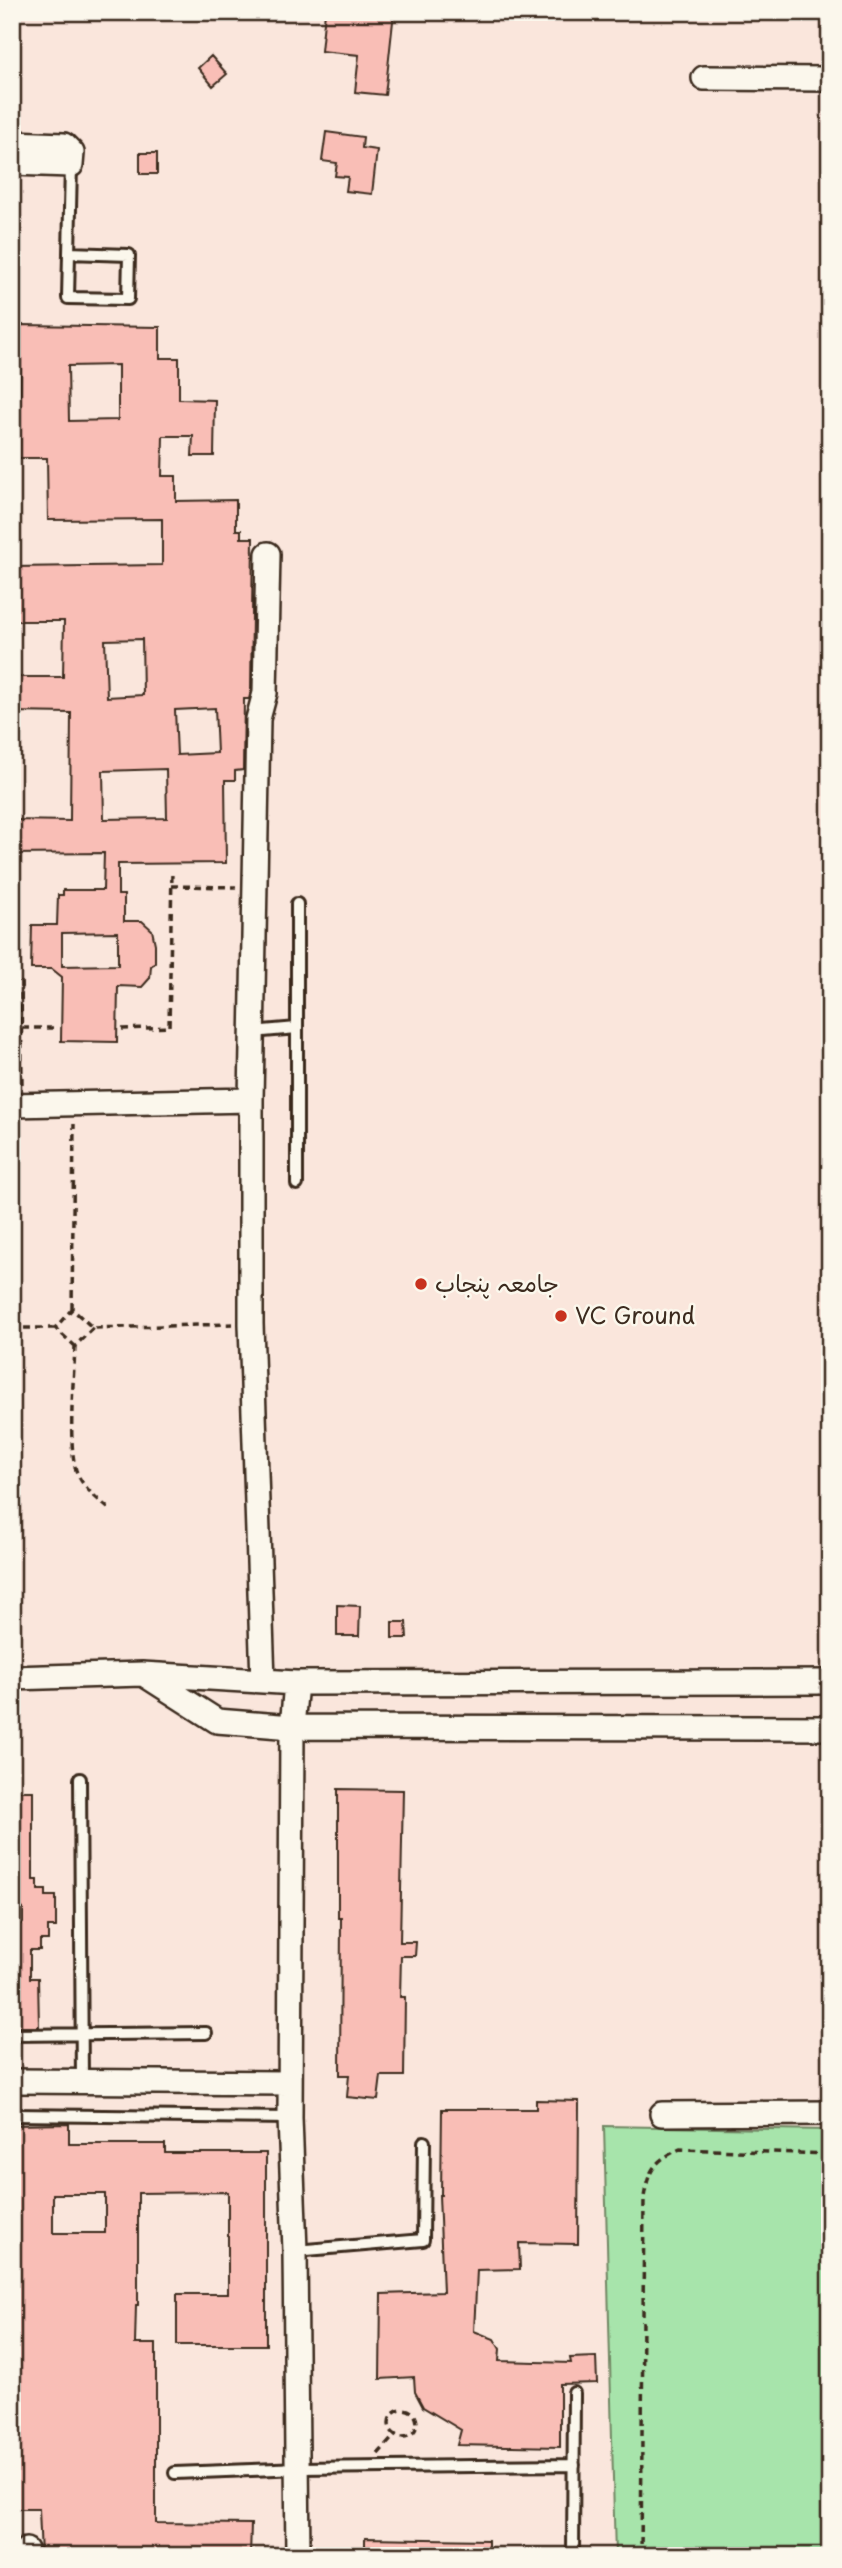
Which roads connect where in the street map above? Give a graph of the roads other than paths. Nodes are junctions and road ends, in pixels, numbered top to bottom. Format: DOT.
graph roads {
  1 [pos="704,78"];
  2 [pos="830,79"];
  3 [pos="12,143"];
  4 [pos="12,163"];
  5 [pos="71,165"];
  6 [pos="69,253"];
  7 [pos="268,554"];
  8 [pos="297,904"];
  9 [pos="297,1028"];
  10 [pos="252,1032"];
  11 [pos="251,1100"];
  12 [pos="17,1105"];
  13 [pos="297,1184"];
  14 [pos="142,1674"];
  15 [pos="12,1678"];
  16 [pos="262,1681"];
  17 [pos="830,1682"];
  18 [pos="296,1683"];
  19 [pos="292,1727"];
  20 [pos="830,1728"];
  21 [pos="80,1779"];
  22 [pos="206,2033"];
  23 [pos="12,2035"];
  24 [pos="80,2035"];
  25 [pos="12,2081"];
  26 [pos="82,2082"];
  27 [pos="290,2083"];
  28 [pos="830,2113"];
  29 [pos="662,2114"];
  30 [pos="12,2115"];
  31 [pos="290,2118"];
  32 [pos="424,2142"];
  33 [pos="295,2251"];
  34 [pos="575,2393"];
  35 [pos="574,2465"];
  36 [pos="299,2468"];
  37 [pos="175,2473"];
  38 [pos="298,2556"];
  39 [pos="573,2556"];
  1 -- 2 [label="street"];
  3 -- 5 [label="street"];
  4 -- 5 [label="street"];
  5 -- 6 [label="lane"];
  6 -- 6 [label="lane"];
  7 -- 10 [label="street"];
  8 -- 9 [label="lane"];
  9 -- 10 [label="lane"];
  9 -- 13 [label="lane"];
  10 -- 11 [label="street"];
  11 -- 12 [label="street"];
  11 -- 16 [label="street"];
  14 -- 15 [label="street"];
  14 -- 16 [label="street"];
  14 -- 19 [label="street"];
  16 -- 18 [label="street"];
  17 -- 18 [label="street"];
  18 -- 19 [label="street"];
  19 -- 20 [label="street"];
  19 -- 27 [label="street"];
  21 -- 24 [label="lane"];
  22 -- 24 [label="lane"];
  23 -- 24 [label="lane"];
  24 -- 26 [label="lane"];
  25 -- 26 [label="street"];
  26 -- 27 [label="street"];
  27 -- 31 [label="street"];
  28 -- 29 [label="street"];
  30 -- 31 [label="lane"];
  31 -- 33 [label="street"];
  32 -- 33 [label="lane"];
  33 -- 36 [label="street"];
  34 -- 35 [label="lane"];
  35 -- 36 [label="lane"];
  35 -- 39 [label="lane"];
  36 -- 37 [label="lane"];
  36 -- 38 [label="street"];
}
